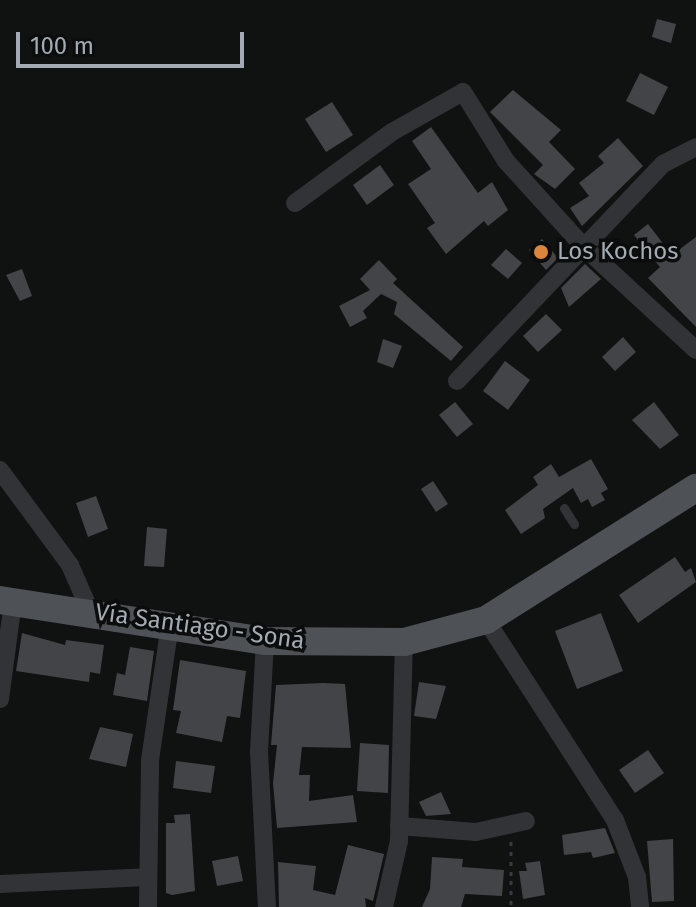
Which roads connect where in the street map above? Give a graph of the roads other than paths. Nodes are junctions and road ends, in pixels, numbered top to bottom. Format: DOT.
graph roads {
  1 [pos="696,147"];
  2 [pos="295,203"];
  3 [pos="584,247"];
  4 [pos="696,350"];
  5 [pos="457,381"];
  6 [pos="0,470"];
  7 [pos="696,488"];
  8 [pos="564,508"];
  9 [pos="574,524"];
  10 [pos="6,601"];
  11 [pos="90,611"];
  12 [pos="486,620"];
  13 [pos="170,625"];
  14 [pos="265,641"];
  15 [pos="404,642"];
  16 [pos="0,699"];
  17 [pos="518,823"];
  18 [pos="399,826"];
  19 [pos="146,877"];
  20 [pos="0,884"];
  21 [pos="148,907"];
  22 [pos="267,907"];
  23 [pos="384,907"];
  24 [pos="640,907"];
  1 -- 3 [label="street"];
  2 -- 3 [label="street"];
  3 -- 4 [label="street"];
  3 -- 5 [label="street"];
  6 -- 11 [label="street"];
  7 -- 12 [label="main road, Vía Santiago - Soná"];
  8 -- 9 [label="lane"];
  10 -- 11 [label="main road, Vía Santiago - Soná"];
  10 -- 16 [label="street"];
  11 -- 13 [label="main road, Vía Santiago - Soná"];
  12 -- 15 [label="main road, Vía Santiago - Soná"];
  12 -- 24 [label="street"];
  13 -- 14 [label="main road, Vía Santiago - Soná"];
  13 -- 19 [label="street"];
  14 -- 15 [label="main road, Vía Santiago - Soná"];
  14 -- 22 [label="street"];
  15 -- 18 [label="street"];
  17 -- 18 [label="street"];
  18 -- 23 [label="street"];
  19 -- 20 [label="street"];
  19 -- 21 [label="street"];
}
